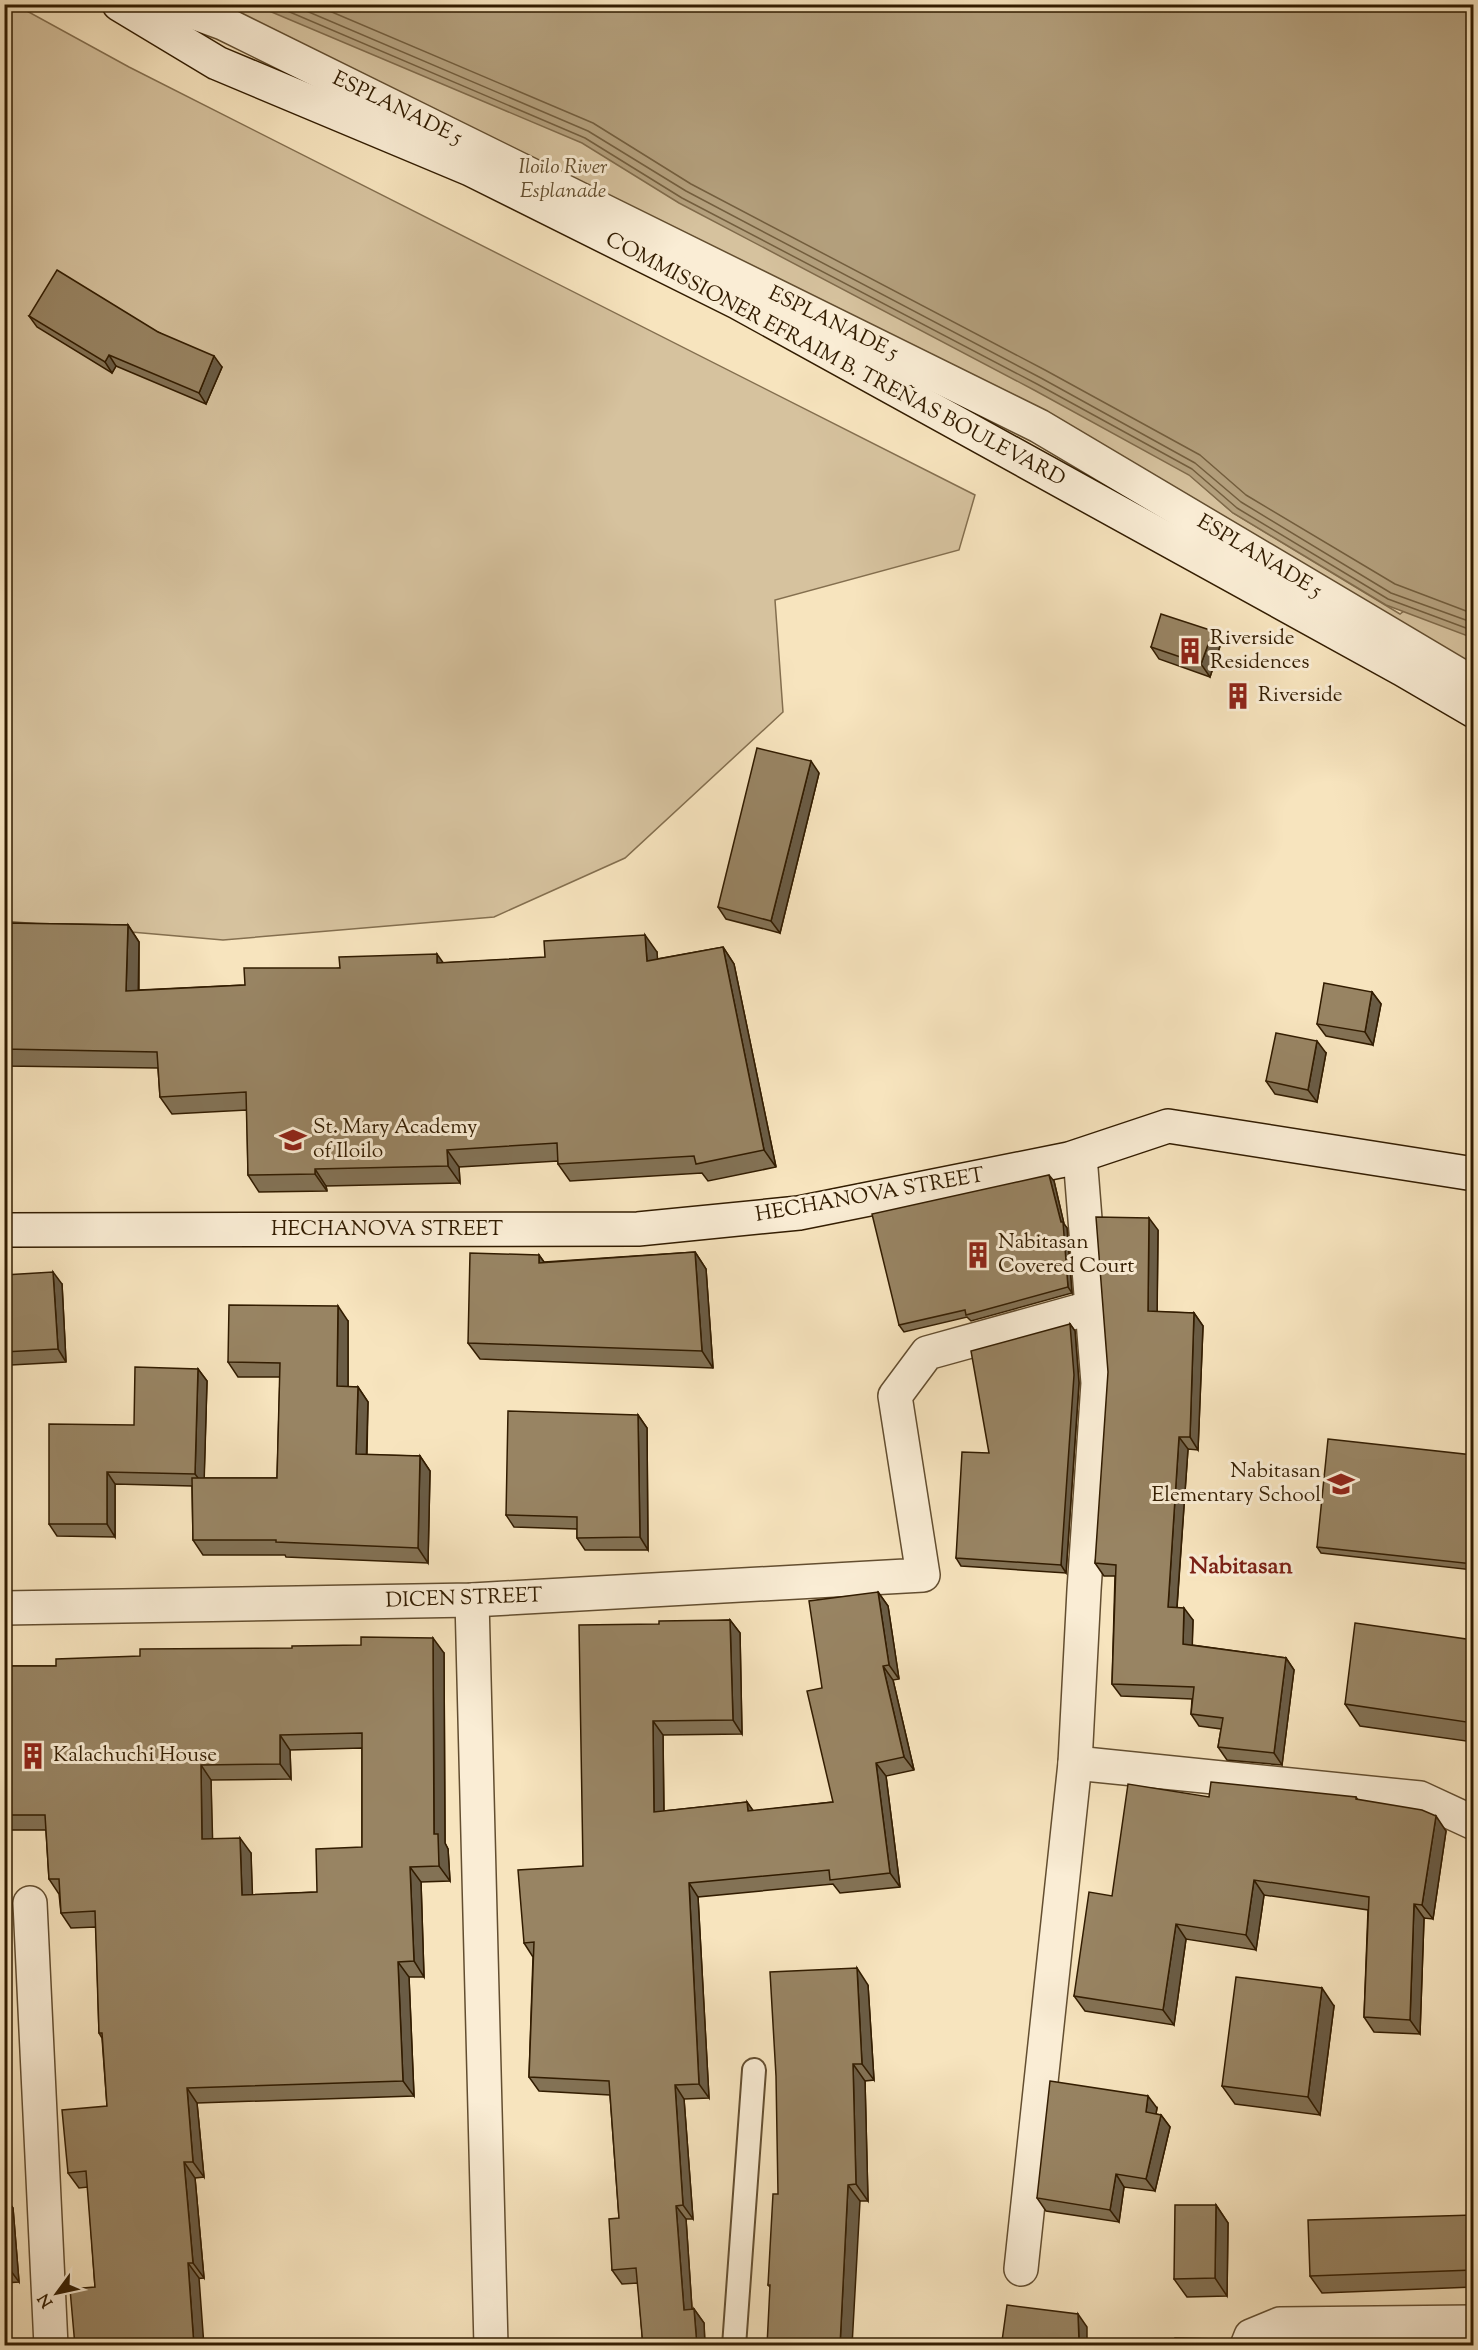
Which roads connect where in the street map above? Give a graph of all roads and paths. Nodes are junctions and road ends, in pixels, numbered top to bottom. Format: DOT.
graph roads {
  1 [pos="119,4"];
  2 [pos="171,4"];
  3 [pos="1473,684"];
  4 [pos="1473,711"];
  5 [pos="1080,1156"];
  6 [pos="1473,1174"];
  7 [pos="4,1230"];
  8 [pos="1093,1307"];
  9 [pos="472,1600"];
  10 [pos="4,1608"];
  11 [pos="1075,1763"];
  12 [pos="1473,1823"];
  13 [pos="30,1903"];
  14 [pos="754,2070"];
  15 [pos="1022,2269"];
  16 [pos="1473,2322"];
  17 [pos="1407,2335"];
  18 [pos="51,2346"];
  19 [pos="491,2346"];
  20 [pos="734,2346"];
  21 [pos="1247,2346"];
  1 -- 4 [label="street, COMMISSIONER EFRAIM B. TREÑAS BOULEVARD"];
  2 -- 3 [label="street, ESPLANADE 5"];
  5 -- 6 [label="street, HECHANOVA STREET"];
  5 -- 7 [label="street, HECHANOVA STREET"];
  5 -- 8 [label="street"];
  8 -- 9 [label="street, DICEN STREET"];
  8 -- 11 [label="street"];
  9 -- 10 [label="street, DICEN STREET"];
  9 -- 19 [label="street"];
  11 -- 12 [label="street"];
  11 -- 15 [label="street"];
  13 -- 18 [label="street"];
  14 -- 20 [label="lane"];
  16 -- 17 [label="street"];
  17 -- 21 [label="street"];
}
